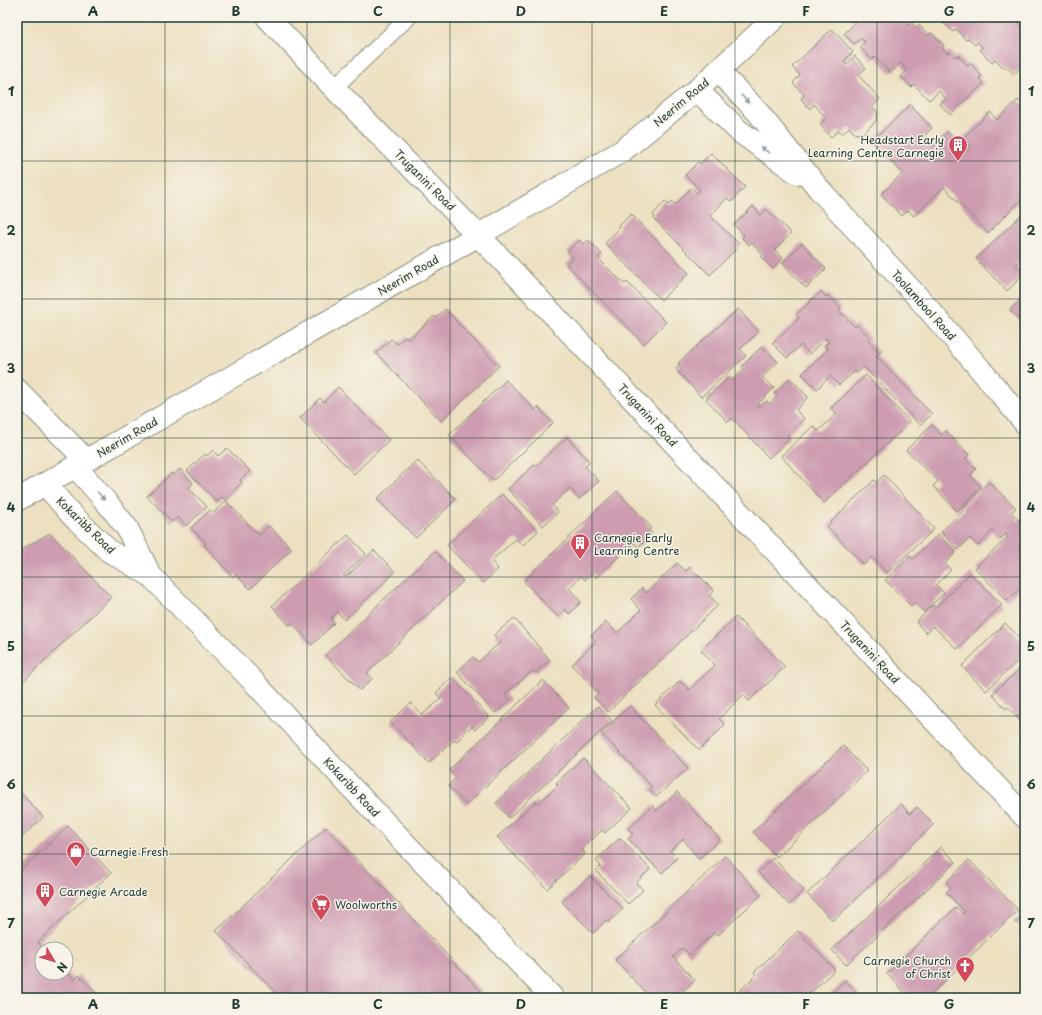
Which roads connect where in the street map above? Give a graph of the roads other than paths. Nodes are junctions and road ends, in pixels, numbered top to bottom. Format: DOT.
graph roads {
  1 [pos="267,17"];
  2 [pos="409,17"];
  3 [pos="776,17"];
  4 [pos="718,71"];
  5 [pos="334,88"];
  6 [pos="697,90"];
  7 [pos="819,189"];
  8 [pos="478,235"];
  9 [pos="17,390"];
  10 [pos="1025,423"];
  11 [pos="81,463"];
  12 [pos="45,484"];
  13 [pos="17,500"];
  14 [pos="150,574"];
  15 [pos="1025,817"];
  16 [pos="553,998"];
  1 -- 5 [label="street, Truganini Road"];
  2 -- 5 [label="lane"];
  3 -- 4 [label="street, Neerim Road"];
  4 -- 6 [label="street, Neerim Road"];
  4 -- 7 [label="street, Toolambool Road, one-way"];
  5 -- 8 [label="street, Truganini Road"];
  7 -- 6 [label="street, Toolambool Road, one-way"];
  6 -- 8 [label="street, Neerim Road"];
  7 -- 10 [label="street, Toolambool Road"];
  8 -- 11 [label="street, Neerim Road"];
  8 -- 15 [label="street, Truganini Road"];
  9 -- 11 [label="street, Kokaribb Road"];
  11 -- 12 [label="street, Neerim Road"];
  11 -- 14 [label="street, Kokaribb Road, one-way"];
  12 -- 13 [label="street, Neerim Road"];
  12 -- 14 [label="street, Kokaribb Road"];
  14 -- 16 [label="street, Kokaribb Road"];
}
